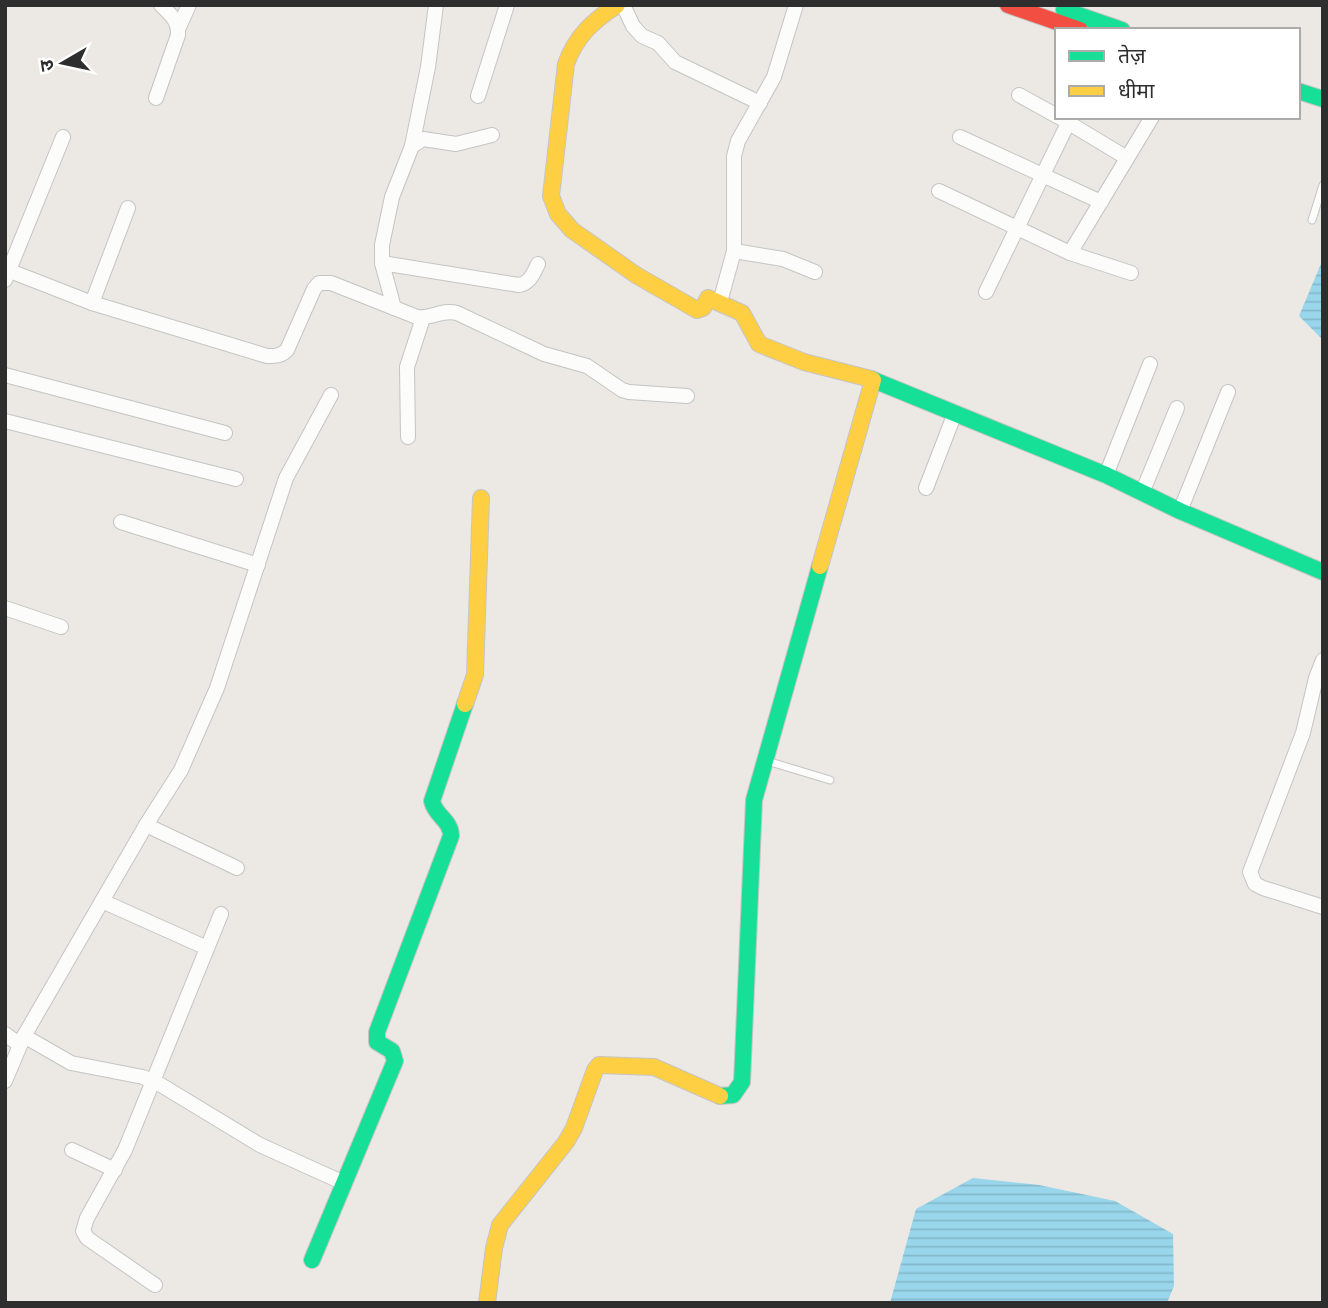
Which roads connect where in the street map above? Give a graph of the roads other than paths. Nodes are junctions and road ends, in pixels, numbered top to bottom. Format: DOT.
graph roads {
  1 [pos="161,5"];
  2 [pos="189,5"];
  3 [pos="436,5"];
  4 [pos="507,5"];
  5 [pos="617,5"];
  6 [pos="623,5"];
  7 [pos="796,5"];
  8 [pos="1009,5"];
  9 [pos="1051,5"];
  10 [pos="178,27"];
  11 [pos="1074,28"];
  12 [pos="1116,28"];
  13 [pos="1300,92"];
  14 [pos="1019,95"];
  15 [pos="478,96"];
  16 [pos="156,98"];
  17 [pos="1323,99"];
  18 [pos="760,103"];
  19 [pos="1300,106"];
  20 [pos="1055,113"];
  21 [pos="1323,113"];
  22 [pos="1064,119"];
  23 [pos="1066,119"];
  24 [pos="1151,119"];
  25 [pos="492,135"];
  26 [pos="64,137"];
  27 [pos="960,137"];
  28 [pos="412,146"];
  29 [pos="1127,158"];
  30 [pos="1043,174"];
  31 [pos="1323,185"];
  32 [pos="939,191"];
  33 [pos="1101,202"];
  34 [pos="128,208"];
  35 [pos="1312,220"];
  36 [pos="1018,227"];
  37 [pos="734,251"];
  38 [pos="1070,253"];
  39 [pos="382,263"];
  40 [pos="538,264"];
  41 [pos="815,272"];
  42 [pos="6,273"];
  43 [pos="1131,273"];
  44 [pos="986,292"];
  45 [pos="720,302"];
  46 [pos="92,303"];
  47 [pos="394,308"];
  48 [pos="423,318"];
  49 [pos="1150,364"];
  50 [pos="5,375"];
  51 [pos="873,380"];
  52 [pos="1228,392"];
  53 [pos="331,395"];
  54 [pos="687,396"];
  55 [pos="1177,408"];
  56 [pos="955,413"];
  57 [pos="5,422"];
  58 [pos="225,433"];
  59 [pos="408,437"];
  60 [pos="1106,475"];
  61 [pos="236,479"];
  62 [pos="926,488"];
  63 [pos="1142,493"];
  64 [pos="481,498"];
  65 [pos="1180,511"];
  66 [pos="121,522"];
  67 [pos="258,565"];
  68 [pos="1323,572"];
  69 [pos="5,608"];
  70 [pos="61,627"];
  71 [pos="1323,660"];
  72 [pos="765,761"];
  73 [pos="830,780"];
  74 [pos="146,825"];
  75 [pos="237,868"];
  76 [pos="102,901"];
  77 [pos="1323,907"];
  78 [pos="221,914"];
  79 [pos="207,948"];
  80 [pos="5,1034"];
  81 [pos="22,1041"];
  82 [pos="5,1081"];
  83 [pos="152,1081"];
  84 [pos="72,1150"];
  85 [pos="115,1170"];
  86 [pos="344,1183"];
  87 [pos="312,1260"];
  88 [pos="155,1285"];
  89 [pos="487,1303"];
  1 -- 10 [label="street"];
  2 -- 10 [label="street"];
  3 -- 28 [label="street"];
  4 -- 15 [label="street"];
  5 -- 45 [label="street"];
  6 -- 18 [label="street"];
  7 -- 18 [label="street"];
  8 -- 11 [label="street"];
  9 -- 12 [label="street"];
  10 -- 16 [label="street"];
  13 -- 17 [label="street"];
  14 -- 20 [label="street"];
  18 -- 37 [label="street"];
  19 -- 21 [label="street"];
  22 -- 30 [label="street"];
  23 -- 29 [label="street"];
  24 -- 29 [label="street"];
  25 -- 28 [label="street"];
  26 -- 42 [label="street"];
  27 -- 30 [label="street"];
  28 -- 39 [label="street"];
  29 -- 33 [label="street"];
  30 -- 33 [label="street"];
  30 -- 36 [label="street"];
  31 -- 35 [label="lane"];
  32 -- 36 [label="street"];
  33 -- 38 [label="street"];
  34 -- 46 [label="street"];
  36 -- 38 [label="street"];
  36 -- 44 [label="street"];
  37 -- 41 [label="street"];
  37 -- 45 [label="street"];
  38 -- 43 [label="street"];
  39 -- 40 [label="street"];
  39 -- 47 [label="street"];
  42 -- 46 [label="street"];
  45 -- 51 [label="street"];
  46 -- 47 [label="street"];
  47 -- 48 [label="street"];
  48 -- 54 [label="street"];
  48 -- 59 [label="street"];
  49 -- 60 [label="street"];
  50 -- 58 [label="street"];
  51 -- 56 [label="street"];
  51 -- 72 [label="street"];
  52 -- 65 [label="street"];
  53 -- 67 [label="street"];
  55 -- 63 [label="street"];
  56 -- 60 [label="street"];
  56 -- 62 [label="street"];
  57 -- 61 [label="street"];
  60 -- 63 [label="street"];
  63 -- 65 [label="street"];
  64 -- 86 [label="street"];
  65 -- 68 [label="street"];
  66 -- 67 [label="street"];
  67 -- 74 [label="street"];
  69 -- 70 [label="street"];
  71 -- 77 [label="street"];
  72 -- 73 [label="lane"];
  72 -- 89 [label="street"];
  74 -- 75 [label="street"];
  74 -- 76 [label="street"];
  76 -- 79 [label="street"];
  76 -- 81 [label="street"];
  78 -- 79 [label="street"];
  79 -- 83 [label="street"];
  80 -- 81 [label="street"];
  81 -- 82 [label="street"];
  81 -- 83 [label="street"];
  83 -- 85 [label="street"];
  83 -- 86 [label="street"];
  84 -- 85 [label="street"];
  85 -- 88 [label="street"];
  86 -- 87 [label="street"];
}
